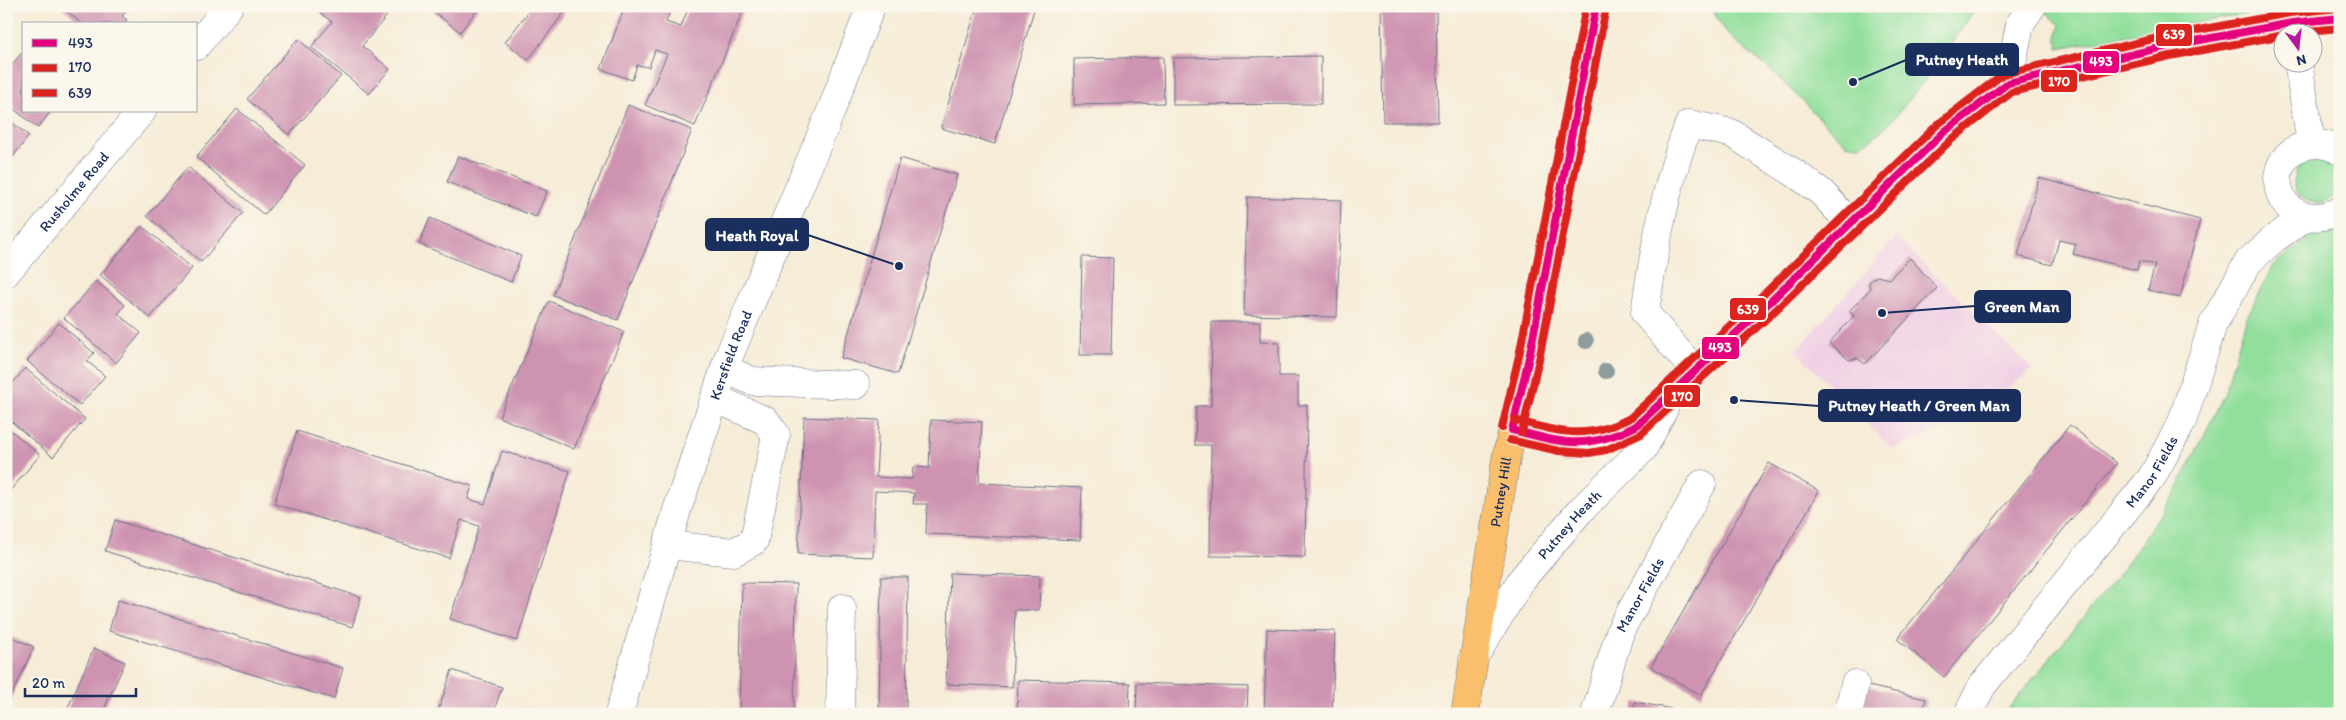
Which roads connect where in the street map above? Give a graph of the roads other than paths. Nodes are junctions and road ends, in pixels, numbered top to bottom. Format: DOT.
graph roads {
  1 [pos="230,6"];
  2 [pos="871,6"];
  3 [pos="1596,6"];
  4 [pos="2032,6"];
  5 [pos="2340,18"];
  6 [pos="2321,22"];
  7 [pos="2274,31"];
  8 [pos="198,44"];
  9 [pos="2300,72"];
  10 [pos="2008,83"];
  11 [pos="141,112"];
  12 [pos="2311,143"];
  13 [pos="2340,151"];
  14 [pos="2340,211"];
  15 [pos="2305,217"];
  16 [pos="1850,223"];
  17 [pos="6,273"];
  18 [pos="725,369"];
  19 [pos="1696,372"];
  20 [pos="856,385"];
  21 [pos="1671,394"];
  22 [pos="715,398"];
  23 [pos="1512,430"];
  24 [pos="1702,484"];
  25 [pos="667,545"];
  26 [pos="842,608"];
  27 [pos="1473,659"];
  28 [pos="1855,684"];
  29 [pos="619,714"];
  30 [pos="840,714"];
  31 [pos="1465,714"];
  32 [pos="1595,714"];
  33 [pos="1848,714"];
  34 [pos="1968,714"];
  1 -- 8 [label="street"];
  2 -- 18 [label="street, Kersfield Road"];
  3 -- 23 [label="main road, Putney Hill"];
  4 -- 10 [label="street"];
  5 -- 6 [label="street, Putney Heath"];
  7 -- 10 [label="street, Putney Heath"];
  9 -- 12 [label="street"];
  10 -- 16 [label="street, Putney Heath"];
  11 -- 17 [label="street, Rusholme Road"];
  12 -- 13 [label="street"];
  12 -- 15 [label="street"];
  14 -- 15 [label="street, Manor Fields"];
  15 -- 34 [label="street, Manor Fields"];
  16 -- 19 [label="street, Putney Heath"];
  16 -- 19 [label="street"];
  18 -- 20 [label="street"];
  18 -- 22 [label="street, Kersfield Road"];
  19 -- 21 [label="street, Putney Heath"];
  21 -- 23 [label="street, Putney Heath"];
  21 -- 27 [label="street, Putney Heath"];
  22 -- 25 [label="street, Kersfield Road"];
  22 -- 25 [label="street"];
  23 -- 27 [label="main road, Putney Hill"];
  24 -- 32 [label="street, Manor Fields"];
  25 -- 29 [label="street, Kersfield Road"];
  26 -- 30 [label="street"];
  27 -- 31 [label="main road, Putney Hill"];
  28 -- 33 [label="street"];
}
